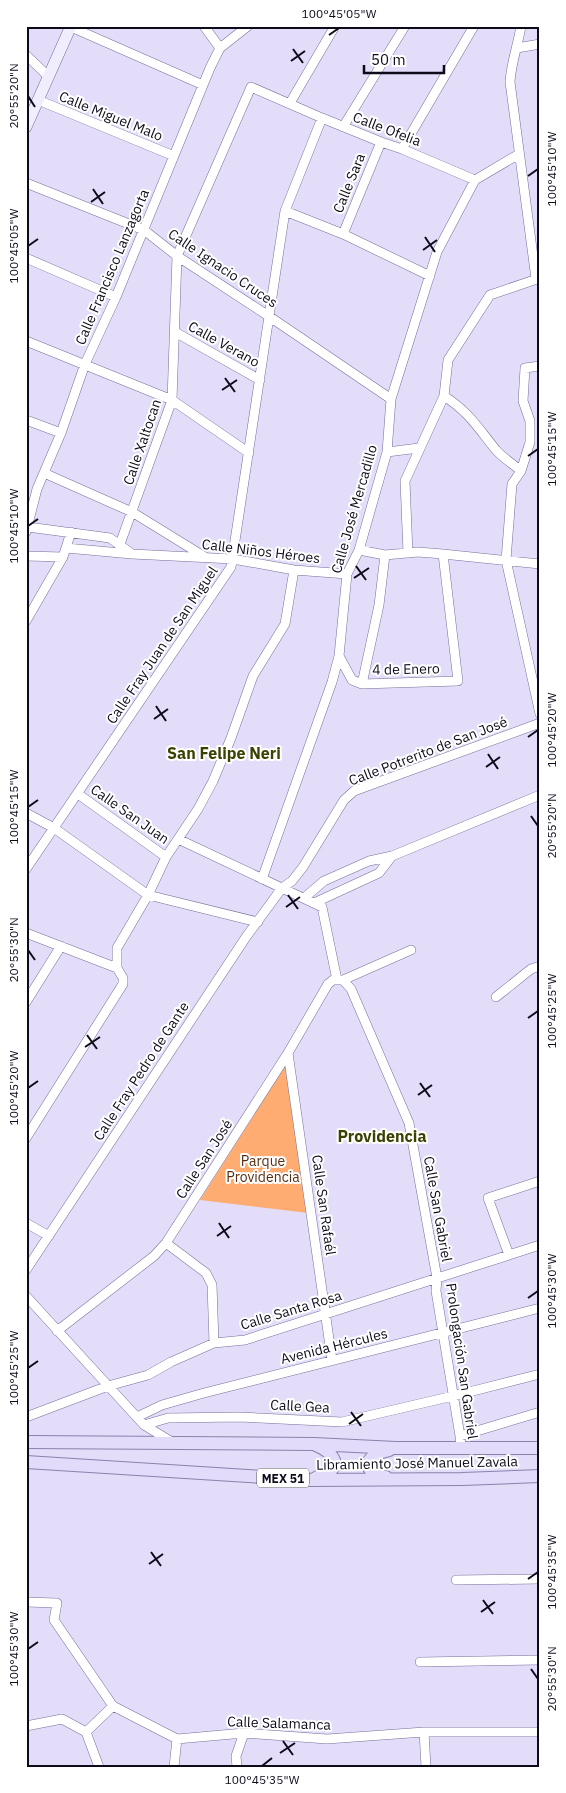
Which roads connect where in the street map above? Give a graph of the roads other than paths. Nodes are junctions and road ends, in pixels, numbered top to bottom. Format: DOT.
graph roads {
  1 [pos="204,26"];
  2 [pos="248,26"];
  3 [pos="335,26"];
  4 [pos="405,26"];
  5 [pos="474,26"];
  6 [pos="521,26"];
  7 [pos="71,27"];
  8 [pos="540,44"];
  9 [pos="220,48"];
  10 [pos="517,48"];
  11 [pos="26,55"];
  12 [pos="49,77"];
  13 [pos="203,85"];
  14 [pos="38,100"];
  15 [pos="290,103"];
  16 [pos="322,118"];
  17 [pos="26,127"];
  18 [pos="343,127"];
  19 [pos="380,142"];
  20 [pos="402,148"];
  21 [pos="519,154"];
  22 [pos="174,156"];
  23 [pos="476,180"];
  24 [pos="26,183"];
  25 [pos="285,211"];
  26 [pos="144,230"];
  27 [pos="343,234"];
  28 [pos="177,256"];
  29 [pos="26,258"];
  30 [pos="430,276"];
  31 [pos="538,278"];
  32 [pos="116,297"];
  33 [pos="270,317"];
  34 [pos="175,332"];
  35 [pos="26,341"];
  36 [pos="85,364"];
  37 [pos="540,366"];
  38 [pos="260,380"];
  39 [pos="444,396"];
  40 [pos="391,399"];
  41 [pos="172,400"];
  42 [pos="26,420"];
  43 [pos="60,433"];
  44 [pos="419,448"];
  45 [pos="387,452"];
  46 [pos="249,454"];
  47 [pos="521,471"];
  48 [pos="44,473"];
  49 [pos="30,501"];
  50 [pos="132,512"];
  51 [pos="27,530"];
  52 [pos="71,532"];
  53 [pos="120,544"];
  54 [pos="66,548"];
  55 [pos="359,550"];
  56 [pos="408,553"];
  57 [pos="132,554"];
  58 [pos="443,554"];
  59 [pos="385,555"];
  60 [pos="26,556"];
  61 [pos="63,557"];
  62 [pos="208,558"];
  63 [pos="233,559"];
  64 [pos="506,560"];
  65 [pos="540,564"];
  66 [pos="294,570"];
  67 [pos="348,574"];
  68 [pos="26,620"];
  69 [pos="339,656"];
  70 [pos="362,684"];
  71 [pos="540,714"];
  72 [pos="540,722"];
  73 [pos="78,794"];
  74 [pos="540,795"];
  75 [pos="26,813"];
  76 [pos="54,828"];
  77 [pos="178,840"];
  78 [pos="392,856"];
  79 [pos="166,857"];
  80 [pos="26,870"];
  81 [pos="262,878"];
  82 [pos="282,888"];
  83 [pos="148,895"];
  84 [pos="304,898"];
  85 [pos="314,903"];
  86 [pos="258,922"];
  87 [pos="26,933"];
  88 [pos="61,946"];
  89 [pos="411,950"];
  90 [pos="540,966"];
  91 [pos="117,968"];
  92 [pos="340,980"];
  93 [pos="496,997"];
  94 [pos="26,1002"];
  95 [pos="288,1053"];
  96 [pos="26,1138"];
  97 [pos="540,1181"];
  98 [pos="26,1223"];
  99 [pos="49,1236"];
  100 [pos="166,1243"];
  101 [pos="540,1245"];
  102 [pos="509,1255"];
  103 [pos="26,1270"];
  104 [pos="437,1278"];
  105 [pos="26,1296"];
  106 [pos="540,1308"];
  107 [pos="326,1314"];
  108 [pos="57,1331"];
  109 [pos="443,1332"];
  110 [pos="214,1343"];
  111 [pos="332,1360"];
  112 [pos="540,1374"];
  113 [pos="108,1386"];
  114 [pos="453,1396"];
  115 [pos="540,1412"];
  116 [pos="26,1417"];
  117 [pos="137,1417"];
  118 [pos="523,1417"];
  119 [pos="540,1418"];
  120 [pos="144,1425"];
  121 [pos="26,1442"];
  122 [pos="460,1442"];
  123 [pos="174,1443"];
  124 [pos="314,1444"];
  125 [pos="396,1448"];
  126 [pos="540,1448"];
  127 [pos="26,1462"];
  128 [pos="540,1476"];
  129 [pos="311,1480"];
  130 [pos="398,1480"];
  131 [pos="540,1579"];
  132 [pos="456,1580"];
  133 [pos="26,1602"];
  134 [pos="540,1660"];
  135 [pos="420,1662"];
  136 [pos="113,1706"];
  137 [pos="26,1726"];
  138 [pos="86,1732"];
  139 [pos="424,1732"];
  140 [pos="540,1732"];
  141 [pos="244,1733"];
  142 [pos="177,1739"];
  143 [pos="99,1767"];
  144 [pos="174,1767"];
  145 [pos="237,1767"];
  146 [pos="426,1767"];
  1 -- 9 [label="street"];
  2 -- 9 [label="street, Calle Francisco Lanzagorta"];
  3 -- 15 [label="street"];
  4 -- 18 [label="street"];
  5 -- 20 [label="street"];
  6 -- 10 [label="street"];
  7 -- 12 [label="street"];
  7 -- 13 [label="street"];
  8 -- 10 [label="street"];
  9 -- 13 [label="street, Calle Francisco Lanzagorta"];
  10 -- 21 [label="street"];
  11 -- 12 [label="street"];
  12 -- 14 [label="street"];
  13 -- 22 [label="street, Calle Francisco Lanzagorta"];
  14 -- 17 [label="street"];
  14 -- 22 [label="street, Calle Miguel Malo"];
  15 -- 16 [label="street, Calle Ofelia"];
  15 -- 28 [label="street, Calle Ofelia"];
  16 -- 18 [label="street, Calle Ofelia"];
  16 -- 25 [label="street, Calle Fray Juan de San Miguel"];
  18 -- 19 [label="street, Calle Ofelia"];
  19 -- 20 [label="street, Calle Ofelia"];
  19 -- 27 [label="street, Calle Sara"];
  20 -- 23 [label="street, Calle Ofelia"];
  21 -- 23 [label="street"];
  21 -- 31 [label="street"];
  22 -- 26 [label="street, Calle Francisco Lanzagorta"];
  23 -- 30 [label="street, Calle José Mercadillo"];
  24 -- 26 [label="street, Calle Ignacio Cruces"];
  25 -- 27 [label="street"];
  25 -- 33 [label="street, Calle Fray Juan de San Miguel"];
  26 -- 28 [label="street, Calle Ignacio Cruces"];
  26 -- 32 [label="street, Calle Francisco Lanzagorta"];
  27 -- 30 [label="street"];
  28 -- 33 [label="street, Calle Ignacio Cruces"];
  28 -- 34 [label="street, Calle Xaltocan"];
  29 -- 32 [label="street"];
  30 -- 40 [label="street, Calle José Mercadillo"];
  31 -- 39 [label="street"];
  32 -- 36 [label="street, Calle Francisco Lanzagorta"];
  33 -- 38 [label="street, Calle Fray Juan de San Miguel"];
  33 -- 40 [label="street, Calle Ignacio Cruces"];
  34 -- 38 [label="street, Calle Verano"];
  34 -- 41 [label="street, Calle Xaltocan"];
  35 -- 36 [label="street"];
  36 -- 41 [label="street"];
  36 -- 43 [label="street, Calle Francisco Lanzagorta"];
  37 -- 47 [label="street"];
  38 -- 46 [label="street, Calle Fray Juan de San Miguel"];
  39 -- 44 [label="street"];
  39 -- 47 [label="street"];
  40 -- 45 [label="street, Calle José Mercadillo"];
  41 -- 46 [label="street"];
  41 -- 50 [label="street, Calle Xaltocan"];
  42 -- 43 [label="street"];
  43 -- 48 [label="street, Calle Francisco Lanzagorta"];
  44 -- 45 [label="street"];
  44 -- 56 [label="street"];
  45 -- 55 [label="street, Calle José Mercadillo"];
  46 -- 63 [label="street, Calle Fray Juan de San Miguel"];
  47 -- 64 [label="street"];
  48 -- 49 [label="street, Calle Francisco Lanzagorta"];
  48 -- 50 [label="street"];
  49 -- 51 [label="street, Calle Francisco Lanzagorta"];
  50 -- 53 [label="street, Calle Xaltocan"];
  50 -- 62 [label="street"];
  51 -- 52 [label="street"];
  52 -- 53 [label="street"];
  52 -- 54 [label="street"];
  53 -- 57 [label="street"];
  54 -- 57 [label="street, Calle Niños Héroes"];
  54 -- 61 [label="street"];
  55 -- 59 [label="street"];
  55 -- 67 [label="street, Calle José Mercadillo"];
  56 -- 58 [label="street"];
  56 -- 59 [label="street"];
  57 -- 62 [label="street, Calle Niños Héroes"];
  58 -- 64 [label="street"];
  58 -- 70 [label="street, 4 de Enero"];
  59 -- 70 [label="street"];
  60 -- 61 [label="street"];
  61 -- 68 [label="street"];
  62 -- 63 [label="street, Calle Niños Héroes"];
  63 -- 66 [label="street, Calle Niños Héroes"];
  63 -- 73 [label="street, Calle Fray Juan de San Miguel"];
  64 -- 65 [label="street"];
  64 -- 71 [label="street"];
  66 -- 67 [label="street, Calle Niños Héroes"];
  66 -- 77 [label="street"];
  67 -- 69 [label="street, Calle José Mercadillo"];
  69 -- 70 [label="street, 4 de Enero"];
  69 -- 81 [label="street, Calle José Mercadillo"];
  72 -- 82 [label="street, Calle Potrerito de San José"];
  73 -- 76 [label="street, Calle Fray Juan de San Miguel"];
  73 -- 79 [label="street, Calle San Juan"];
  74 -- 78 [label="street"];
  75 -- 76 [label="street"];
  76 -- 80 [label="street, Calle Fray Juan de San Miguel"];
  76 -- 83 [label="street"];
  77 -- 79 [label="street"];
  77 -- 81 [label="street"];
  78 -- 84 [label="street"];
  78 -- 85 [label="street"];
  79 -- 83 [label="street"];
  81 -- 82 [label="street"];
  82 -- 84 [label="street"];
  82 -- 86 [label="street, Calle Fray Pedro de Gante"];
  83 -- 86 [label="street"];
  83 -- 91 [label="street"];
  84 -- 85 [label="street"];
  85 -- 92 [label="street, Calle San Gabriel"];
  86 -- 99 [label="street, Calle Fray Pedro de Gante"];
  87 -- 88 [label="street"];
  88 -- 91 [label="street"];
  88 -- 94 [label="street"];
  89 -- 92 [label="street"];
  90 -- 93 [label="street"];
  91 -- 96 [label="street"];
  92 -- 95 [label="street, Calle San José"];
  92 -- 104 [label="street, Calle San Gabriel"];
  95 -- 100 [label="street, Calle San José"];
  95 -- 107 [label="street, Calle San Rafaél"];
  97 -- 102 [label="street"];
  98 -- 99 [label="street"];
  99 -- 103 [label="street, Calle Fray Pedro de Gante"];
  100 -- 108 [label="street, Calle San José"];
  100 -- 110 [label="street"];
  101 -- 102 [label="street, Calle Santa Rosa"];
  102 -- 104 [label="street, Calle Santa Rosa"];
  104 -- 107 [label="street, Calle Santa Rosa"];
  104 -- 109 [label="street, Prolongación San Gabriel"];
  105 -- 108 [label="street"];
  106 -- 109 [label="street, Avenida Hércules"];
  107 -- 110 [label="street, Calle Santa Rosa"];
  107 -- 111 [label="street, Calle San Rafaél"];
  108 -- 113 [label="street"];
  109 -- 111 [label="street, Avenida Hércules"];
  109 -- 114 [label="street, Prolongación San Gabriel"];
  110 -- 113 [label="street, Calle Santa Rosa"];
  111 -- 117 [label="street, Avenida Hércules"];
  112 -- 114 [label="street, Calle Gea"];
  113 -- 116 [label="street, Calle Santa Rosa"];
  113 -- 117 [label="street"];
  114 -- 120 [label="street, Calle Gea"];
  114 -- 122 [label="street, Prolongación San Gabriel"];
  115 -- 118 [label="street"];
  117 -- 120 [label="street"];
  118 -- 119 [label="street"];
  118 -- 122 [label="street"];
  120 -- 123 [label="street"];
  121 -- 123 [label="main road, Libramiento José Manuel Zavala"];
  122 -- 125 [label="main road, Libramiento José Manuel Zavala"];
  122 -- 126 [label="main road, Libramiento José Manuel Zavala"];
  123 -- 124 [label="main road, Libramiento José Manuel Zavala"];
  124 -- 125 [label="main road, Libramiento José Manuel Zavala"];
  124 -- 129 [label="main road"];
  125 -- 130 [label="main road"];
  127 -- 129 [label="main road, Libramiento José Manuel Zavala / MEX 51"];
  128 -- 130 [label="main road, Libramiento José Manuel Zavala / MEX 51"];
  129 -- 130 [label="main road, Libramiento José Manuel Zavala / MEX 51"];
  131 -- 132 [label="street"];
  133 -- 136 [label="street"];
  134 -- 135 [label="street"];
  136 -- 138 [label="street"];
  136 -- 142 [label="street"];
  137 -- 138 [label="street"];
  138 -- 143 [label="street"];
  139 -- 140 [label="street, Calle Salamanca"];
  139 -- 141 [label="street, Calle Salamanca"];
  139 -- 146 [label="street"];
  141 -- 142 [label="street, Calle Salamanca"];
  141 -- 145 [label="street"];
  142 -- 144 [label="street"];
}
